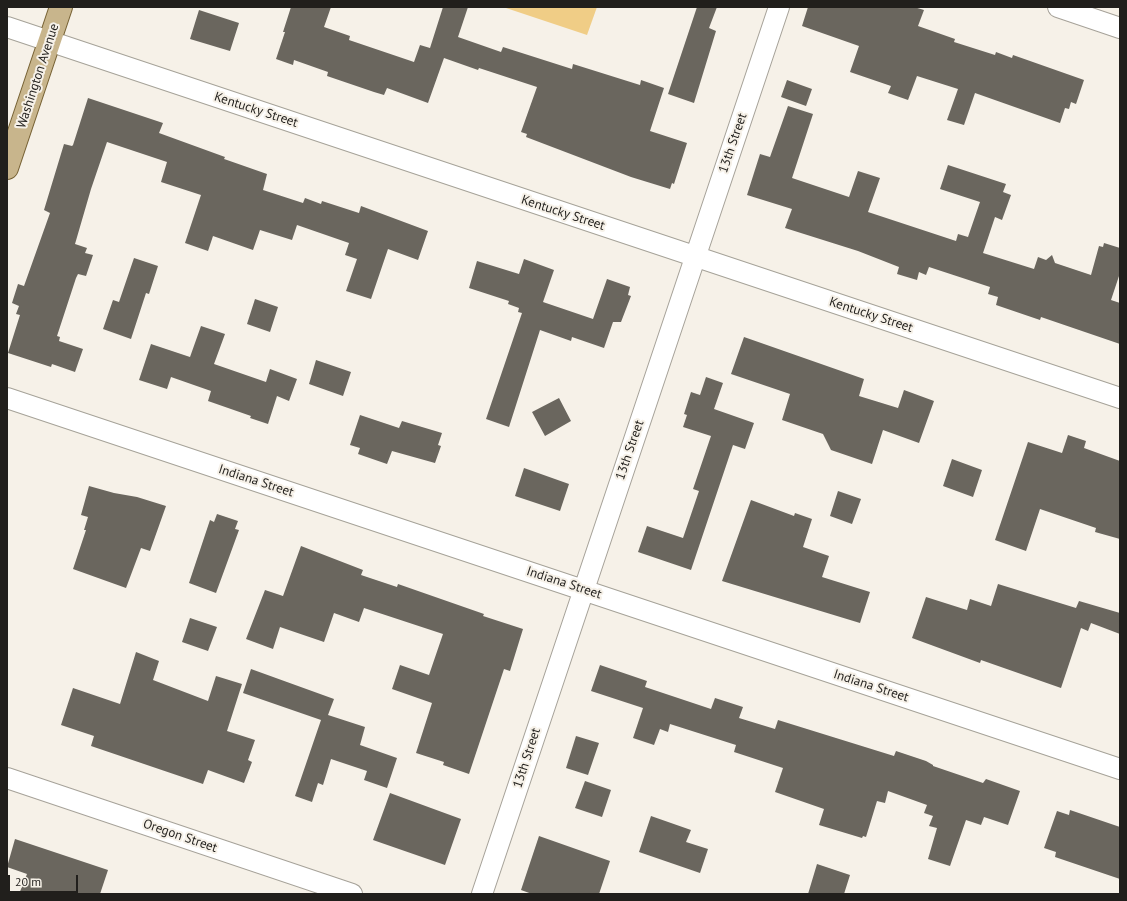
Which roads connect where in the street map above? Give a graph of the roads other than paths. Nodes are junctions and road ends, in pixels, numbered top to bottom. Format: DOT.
graph roads {
  1 [pos="61,7"];
  2 [pos="778,7"];
  3 [pos="1058,7"];
  4 [pos="7,27"];
  5 [pos="1120,28"];
  6 [pos="50,41"];
  7 [pos="7,168"];
  8 [pos="695,256"];
  9 [pos="7,398"];
  10 [pos="1120,398"];
  11 [pos="584,590"];
  12 [pos="1120,769"];
  13 [pos="7,778"];
  14 [pos="352,894"];
  15 [pos="482,894"];
  1 -- 6 [label="main road, Washington Avenue"];
  2 -- 8 [label="street, 13th Street"];
  3 -- 5 [label="street"];
  4 -- 6 [label="street, Kentucky Street"];
  6 -- 7 [label="main road, Washington Avenue"];
  6 -- 8 [label="street, Kentucky Street"];
  8 -- 10 [label="street, Kentucky Street"];
  8 -- 11 [label="street, 13th Street"];
  9 -- 11 [label="street, Indiana Street"];
  11 -- 12 [label="street, Indiana Street"];
  11 -- 15 [label="street, 13th Street"];
  13 -- 14 [label="street, Oregon Street"];
}
